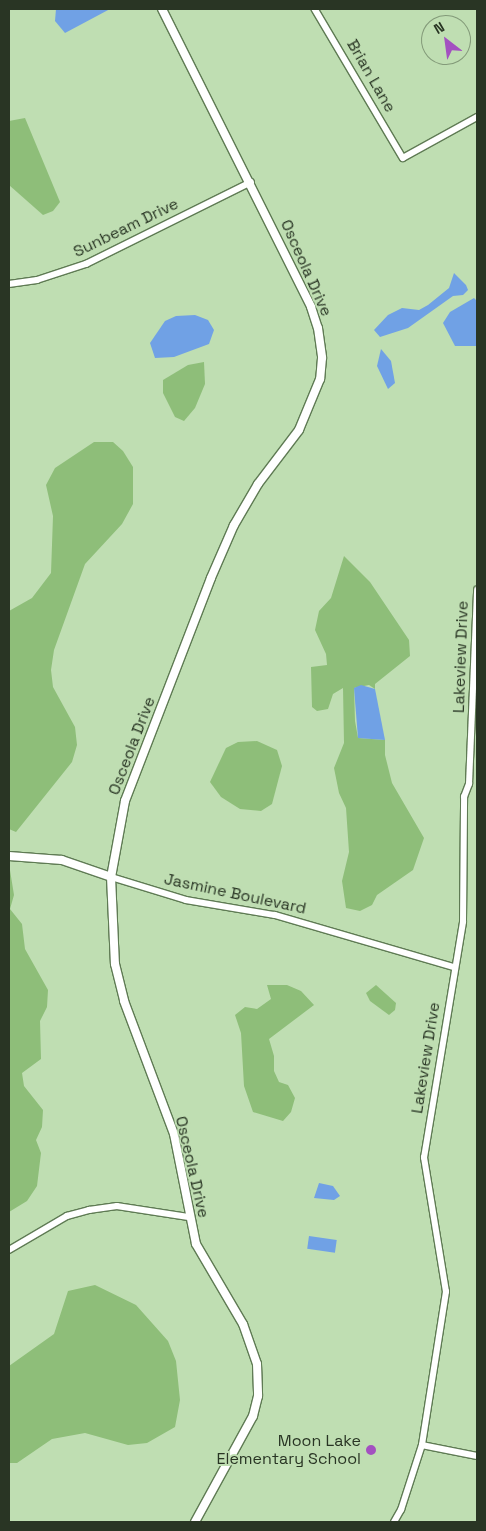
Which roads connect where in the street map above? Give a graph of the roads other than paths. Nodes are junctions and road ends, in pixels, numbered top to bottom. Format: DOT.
graph roads {
  1 [pos="162,9"];
  2 [pos="315,9"];
  3 [pos="477,117"];
  4 [pos="251,182"];
  5 [pos="9,284"];
  6 [pos="477,590"];
  7 [pos="9,856"];
  8 [pos="111,877"];
  9 [pos="454,968"];
  10 [pos="188,1217"];
  11 [pos="9,1250"];
  12 [pos="422,1444"];
  13 [pos="477,1456"];
  14 [pos="195,1522"];
  15 [pos="394,1522"];
  1 -- 4 [label="street, Osceola Drive"];
  2 -- 3 [label="street, Brian Lane"];
  4 -- 5 [label="street, Sunbeam Drive"];
  4 -- 8 [label="street, Osceola Drive"];
  6 -- 9 [label="street, Lakeview Drive"];
  7 -- 8 [label="street, Jasmine Boulevard"];
  8 -- 9 [label="street, Jasmine Boulevard"];
  8 -- 10 [label="street, Osceola Drive"];
  9 -- 12 [label="street, Lakeview Drive"];
  10 -- 11 [label="street"];
  10 -- 14 [label="street, Osceola Drive"];
  12 -- 13 [label="street"];
  12 -- 15 [label="street, Lakeview Drive"];
}
